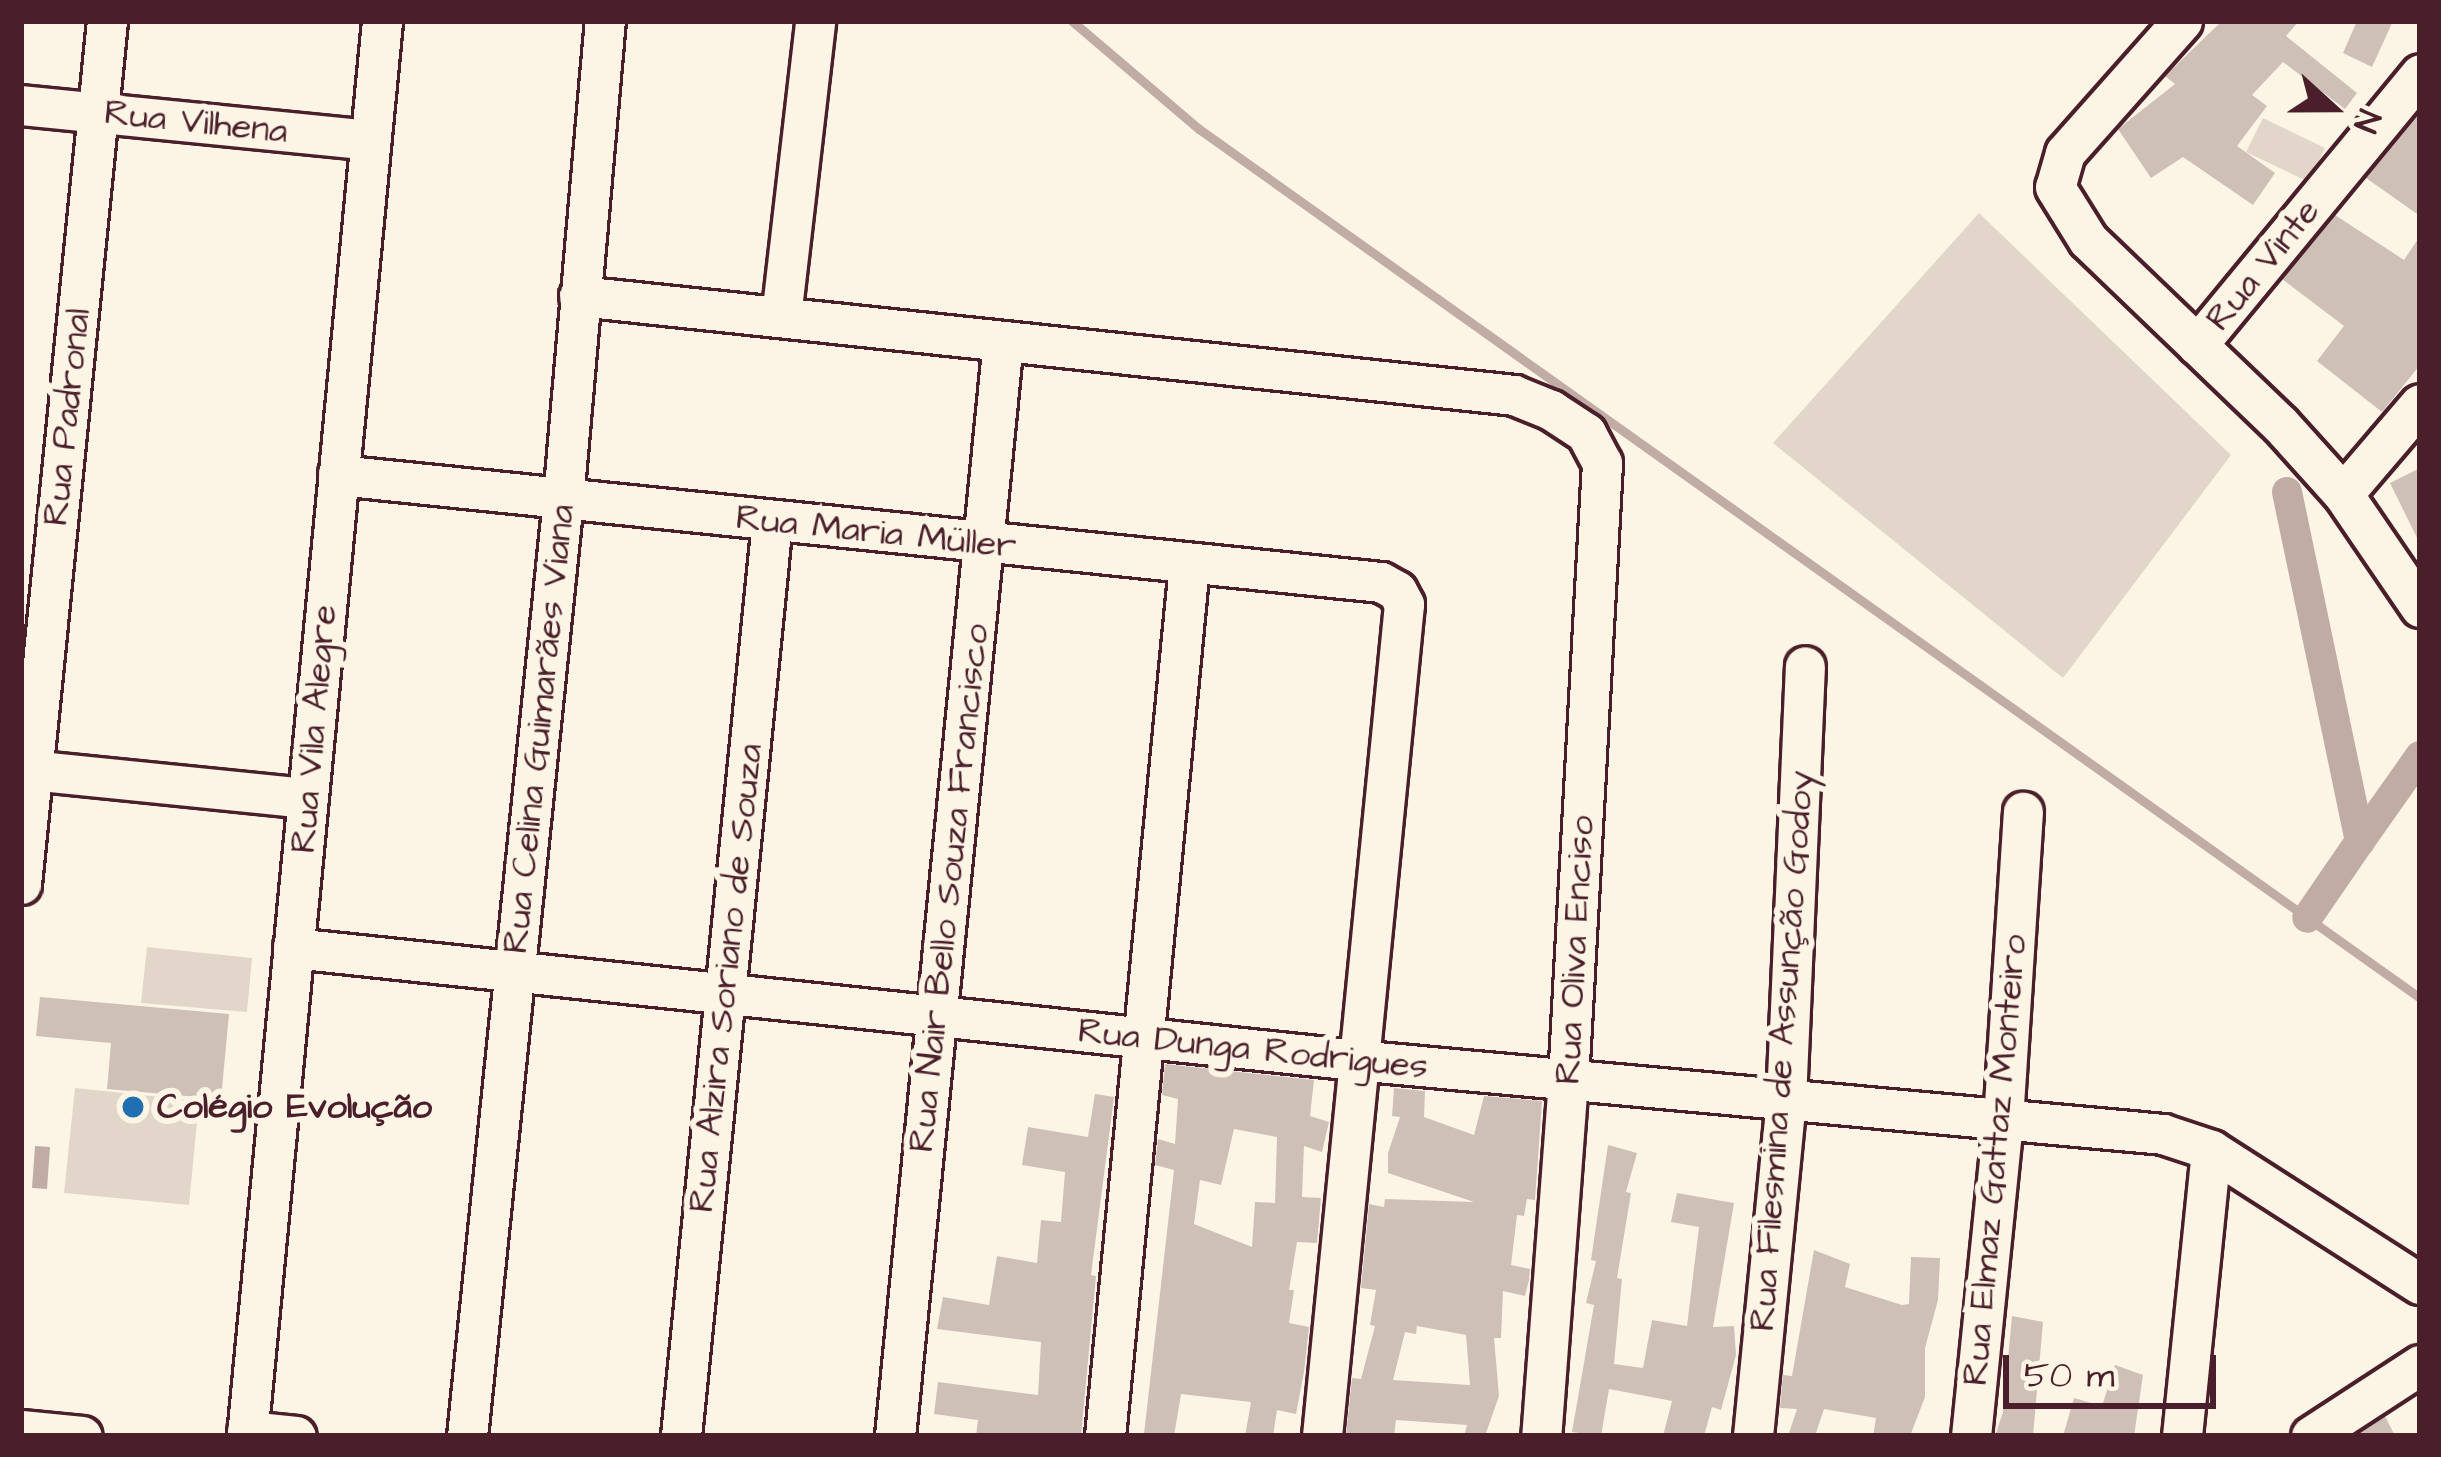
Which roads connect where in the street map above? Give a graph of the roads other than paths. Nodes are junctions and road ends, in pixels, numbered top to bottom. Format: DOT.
graph roads {
  1 [pos="107,21"];
  2 [pos="382,21"];
  3 [pos="605,21"];
  4 [pos="815,21"];
  5 [pos="2182,21"];
  6 [pos="2420,74"];
  7 [pos="21,105"];
  8 [pos="97,112"];
  9 [pos="370,140"];
  10 [pos="579,296"];
  11 [pos="781,317"];
  12 [pos="1003,340"];
  13 [pos="2197,345"];
  14 [pos="2420,404"];
  15 [pos="338,475"];
  16 [pos="2343,494"];
  17 [pos="563,499"];
  18 [pos="772,521"];
  19 [pos="985,543"];
  20 [pos="1189,565"];
  21 [pos="2420,607"];
  22 [pos="1805,666"];
  23 [pos="27,769"];
  24 [pos="308,798"];
  25 [pos="2023,812"];
  26 [pos="21,884"];
  27 [pos="293,949"];
  28 [pos="514,971"];
  29 [pos="724,994"];
  30 [pos="934,1016"];
  31 [pos="1145,1038"];
  32 [pos="1355,1060"];
  33 [pos="1568,1080"];
  34 [pos="1786,1100"];
  35 [pos="2002,1120"];
  36 [pos="2211,1150"];
  37 [pos="2420,1284"];
  38 [pos="2420,1365"];
  39 [pos="21,1430"];
  40 [pos="247,1434"];
  41 [pos="82,1436"];
  42 [pos="296,1436"];
  43 [pos="467,1436"];
  44 [pos="681,1436"];
  45 [pos="895,1436"];
  46 [pos="1105,1436"];
  47 [pos="1322,1436"];
  48 [pos="1541,1436"];
  49 [pos="1754,1436"];
  50 [pos="1971,1436"];
  51 [pos="2182,1436"];
  52 [pos="2311,1436"];
  1 -- 8 [label="street, Rua Padronal"];
  2 -- 9 [label="street, Rua Vila Alegre"];
  3 -- 10 [label="street, Rua Celina Guimarães Viana"];
  4 -- 11 [label="street"];
  5 -- 13 [label="street"];
  6 -- 13 [label="street, Rua Vinte"];
  7 -- 8 [label="street, Rua Vilhena"];
  8 -- 9 [label="street, Rua Vilhena"];
  8 -- 23 [label="street, Rua Padronal"];
  9 -- 15 [label="street, Rua Vila Alegre"];
  10 -- 11 [label="street"];
  10 -- 17 [label="street, Rua Celina Guimarães Viana"];
  11 -- 12 [label="street"];
  12 -- 19 [label="street, Rua Nair Bello Souza Francisco"];
  12 -- 33 [label="street, Rua Oliva Enciso"];
  13 -- 16 [label="street"];
  14 -- 16 [label="street"];
  15 -- 17 [label="street, Rua Maria Müller"];
  15 -- 24 [label="street, Rua Vila Alegre"];
  16 -- 21 [label="street"];
  17 -- 18 [label="street, Rua Maria Müller"];
  17 -- 28 [label="street, Rua Celina Guimarães Viana"];
  18 -- 19 [label="street, Rua Maria Müller"];
  18 -- 29 [label="street, Rua Alzira Soriano de Souza"];
  19 -- 20 [label="street, Rua Maria Müller"];
  19 -- 30 [label="street, Rua Nair Bello Souza Francisco"];
  20 -- 31 [label="street"];
  20 -- 32 [label="street, Rua Maria Müller"];
  22 -- 34 [label="street, Rua Filesmina de Assunção Godoy"];
  23 -- 24 [label="street"];
  23 -- 26 [label="street, Rua Padronal"];
  24 -- 27 [label="street, Rua Vila Alegre"];
  25 -- 35 [label="street, Rua Elmaz Gattaz Monteiro"];
  27 -- 28 [label="street, Rua Dunga Rodrigues"];
  27 -- 40 [label="street, Rua Vila Alegre"];
  28 -- 29 [label="street, Rua Dunga Rodrigues"];
  28 -- 43 [label="street, Rua Celina Guimarães Viana"];
  29 -- 30 [label="street, Rua Dunga Rodrigues"];
  29 -- 44 [label="street, Rua Alzira Soriano de Souza"];
  30 -- 31 [label="street, Rua Dunga Rodrigues"];
  30 -- 45 [label="street, Rua Nair Bello Souza Francisco"];
  31 -- 32 [label="street, Rua Dunga Rodrigues"];
  31 -- 46 [label="street"];
  32 -- 33 [label="street, Rua Dunga Rodrigues"];
  32 -- 47 [label="street"];
  33 -- 34 [label="street, Rua Dunga Rodrigues"];
  33 -- 48 [label="street, Rua Oliva Enciso"];
  34 -- 35 [label="street, Rua Dunga Rodrigues"];
  34 -- 49 [label="street, Rua Filesmina de Assunção Godoy"];
  35 -- 36 [label="street, Rua Dunga Rodrigues"];
  35 -- 50 [label="street, Rua Elmaz Gattaz Monteiro"];
  36 -- 37 [label="street, Rua Dunga Rodrigues"];
  36 -- 51 [label="street"];
  38 -- 52 [label="street"];
  39 -- 41 [label="street"];
  40 -- 42 [label="street"];
}
